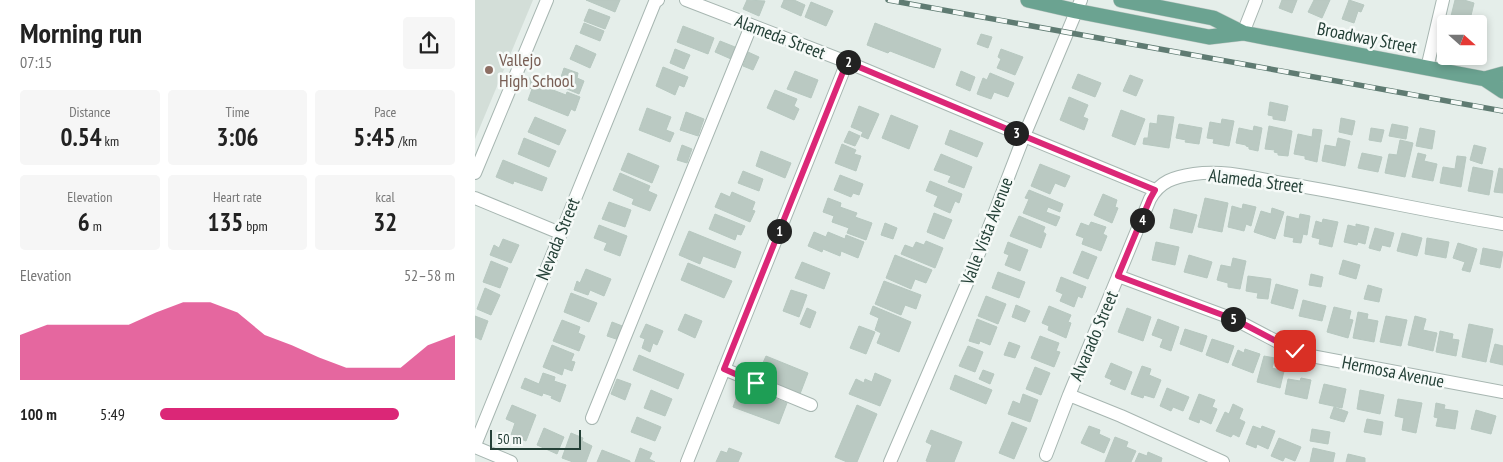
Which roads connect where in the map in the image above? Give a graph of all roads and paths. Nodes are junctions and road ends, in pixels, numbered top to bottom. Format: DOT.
graph roads {
  1 [pos="547,0"];
  2 [pos="658,0"];
  3 [pos="686,0"];
  4 [pos="1028,0"];
  5 [pos="1121,0"];
  6 [pos="1256,0"];
  7 [pos="1443,0"];
  8 [pos="1079,6"];
  9 [pos="751,26"];
  10 [pos="1243,33"];
  11 [pos="847,62"];
  12 [pos="1427,68"];
  13 [pos="1503,74"];
  14 [pos="1485,79"];
  15 [pos="1503,91"];
  16 [pos="1024,136"];
  17 [pos="475,173"];
  18 [pos="1155,190"];
  19 [pos="475,198"];
  20 [pos="1503,224"];
  21 [pos="561,232"];
  22 [pos="1118,276"];
  23 [pos="724,369"];
  24 [pos="1503,392"];
  25 [pos="1069,395"];
  26 [pos="811,405"];
  27 [pos="592,418"];
  28 [pos="475,446"];
  29 [pos="1046,456"];
  30 [pos="511,462"];
  31 [pos="687,462"];
  32 [pos="890,462"];
  33 [pos="1223,462"];
  1 -- 17 [label="street"];
  2 -- 21 [label="street, Nevada Street"];
  3 -- 9 [label="street, Alameda Street"];
  4 -- 8 [label="main road, Broadway Street"];
  5 -- 10 [label="main road, Broadway Street"];
  6 -- 10 [label="street"];
  7 -- 12 [label="street"];
  8 -- 10 [label="main road, Broadway Street"];
  8 -- 16 [label="street, Valle Vista Avenue"];
  9 -- 11 [label="street, Alameda Street"];
  9 -- 27 [label="street"];
  10 -- 12 [label="main road, Broadway Street"];
  11 -- 16 [label="street, Alameda Street"];
  11 -- 23 [label="street"];
  12 -- 14 [label="main road, Broadway Street"];
  13 -- 14 [label="main road, Broadway Street"];
  14 -- 15 [label="main road, Broadway Street"];
  16 -- 18 [label="street, Alameda Street"];
  16 -- 32 [label="street, Valle Vista Avenue"];
  18 -- 20 [label="street, Alameda Street"];
  18 -- 22 [label="street, Alvarado Street"];
  19 -- 21 [label="street"];
  21 -- 28 [label="street, Nevada Street"];
  22 -- 24 [label="street, Hermosa Avenue"];
  22 -- 25 [label="street, Alvarado Street"];
  23 -- 26 [label="street"];
  23 -- 31 [label="street"];
  25 -- 29 [label="street, Alvarado Street"];
  25 -- 33 [label="street"];
  28 -- 30 [label="street"];
}
